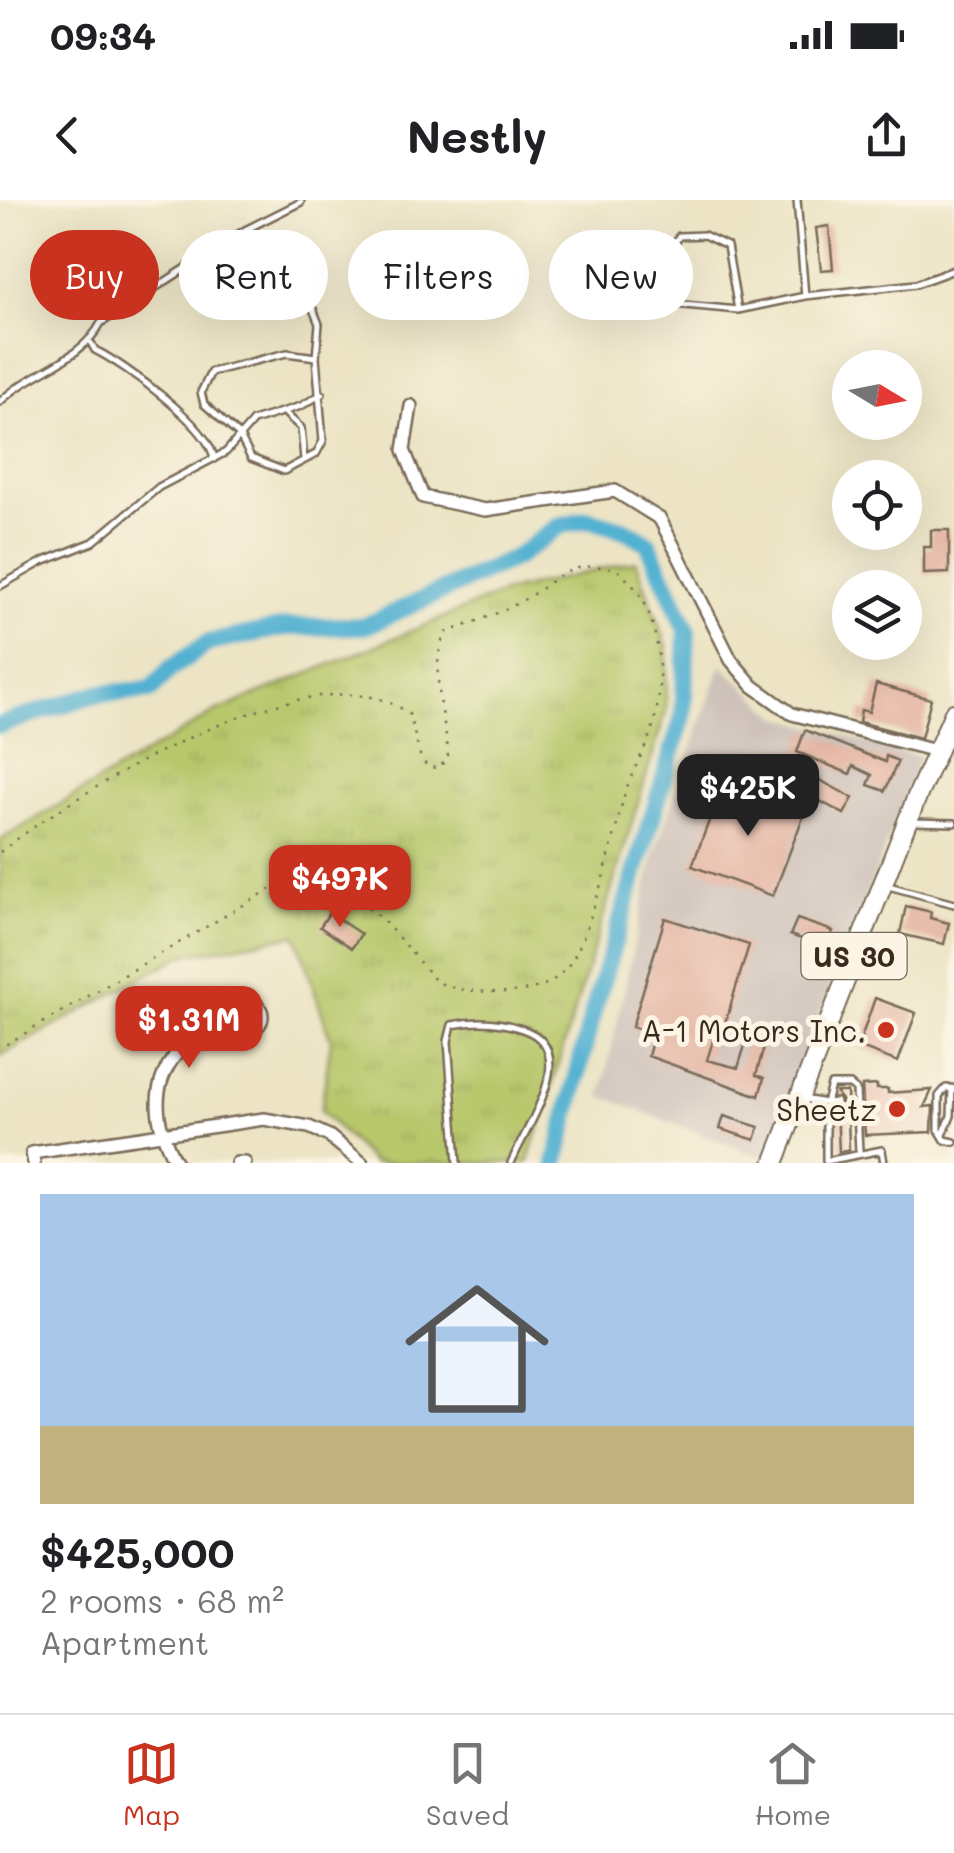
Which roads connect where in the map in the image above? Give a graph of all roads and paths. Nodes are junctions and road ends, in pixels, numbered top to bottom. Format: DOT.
graph roads {
  1 [pos="797,200"];
  2 [pos="301,202"];
  3 [pos="954,270"];
  4 [pos="804,296"];
  5 [pos="738,310"];
  6 [pos="317,320"];
  7 [pos="91,343"];
  8 [pos="316,357"];
  9 [pos="322,394"];
  10 [pos="0,402"];
  11 [pos="412,406"];
  12 [pos="283,413"];
  13 [pos="239,435"];
  14 [pos="214,459"];
  15 [pos="304,462"];
  16 [pos="0,586"];
  17 [pos="954,713"];
  18 [pos="936,751"];
  19 [pos="908,820"];
  20 [pos="954,823"];
  21 [pos="0,852"];
  22 [pos="882,884"];
  23 [pos="954,904"];
  24 [pos="234,1017"];
  25 [pos="0,1048"];
  26 [pos="953,1088"];
  27 [pos="800,1098"];
  28 [pos="836,1102"];
  29 [pos="848,1102"];
  30 [pos="856,1102"];
  31 [pos="826,1103"];
  32 [pos="848,1113"];
  33 [pos="857,1113"];
  34 [pos="826,1114"];
  35 [pos="837,1114"];
  36 [pos="858,1123"];
  37 [pos="838,1124"];
  38 [pos="848,1124"];
  39 [pos="826,1125"];
  40 [pos="160,1134"];
  41 [pos="858,1134"];
  42 [pos="838,1135"];
  43 [pos="849,1135"];
  44 [pos="943,1135"];
  45 [pos="826,1136"];
  46 [pos="954,1142"];
  47 [pos="849,1145"];
  48 [pos="838,1146"];
  49 [pos="826,1147"];
  50 [pos="858,1148"];
  51 [pos="33,1158"];
  52 [pos="176,1163"];
  53 [pos="237,1163"];
  54 [pos="245,1163"];
  55 [pos="362,1163"];
  56 [pos="457,1163"];
  57 [pos="510,1163"];
  58 [pos="774,1163"];
  59 [pos="884,1163"];
  1 -- 4 [label="lane"];
  2 -- 7 [label="lane"];
  3 -- 4 [label="lane"];
  4 -- 5 [label="lane"];
  5 -- 5 [label="lane"];
  6 -- 8 [label="lane"];
  7 -- 10 [label="lane"];
  7 -- 14 [label="lane"];
  8 -- 9 [label="lane"];
  8 -- 13 [label="lane"];
  9 -- 12 [label="lane"];
  9 -- 15 [label="lane"];
  11 -- 18 [label="street"];
  12 -- 13 [label="lane"];
  12 -- 15 [label="lane"];
  13 -- 14 [label="lane"];
  13 -- 15 [label="lane"];
  14 -- 16 [label="lane"];
  17 -- 18 [label="highway, US 30"];
  18 -- 19 [label="highway, US 30"];
  19 -- 20 [label="lane"];
  19 -- 22 [label="highway, US 30"];
  21 -- 25 [label="path"];
  22 -- 23 [label="lane"];
  22 -- 27 [label="highway, US 30"];
  24 -- 40 [label="street"];
  26 -- 44 [label="lane"];
  26 -- 44 [label="lane"];
  27 -- 31 [label="lane"];
  27 -- 58 [label="highway, US 30"];
  28 -- 31 [label="lane"];
  29 -- 30 [label="lane"];
  30 -- 31 [label="lane"];
  30 -- 33 [label="lane"];
  31 -- 34 [label="lane"];
  32 -- 33 [label="lane"];
  33 -- 36 [label="lane"];
  34 -- 35 [label="lane"];
  34 -- 39 [label="lane"];
  36 -- 38 [label="lane"];
  36 -- 41 [label="lane"];
  37 -- 39 [label="lane"];
  39 -- 45 [label="lane"];
  40 -- 51 [label="street"];
  40 -- 52 [label="street"];
  40 -- 55 [label="street"];
  41 -- 43 [label="lane"];
  41 -- 50 [label="lane"];
  42 -- 45 [label="lane"];
  44 -- 46 [label="lane"];
  45 -- 49 [label="lane"];
  47 -- 50 [label="lane"];
  48 -- 49 [label="lane"];
  49 -- 50 [label="lane"];
  50 -- 59 [label="lane"];
  53 -- 54 [label="street"];
  56 -- 57 [label="lane"];
}
